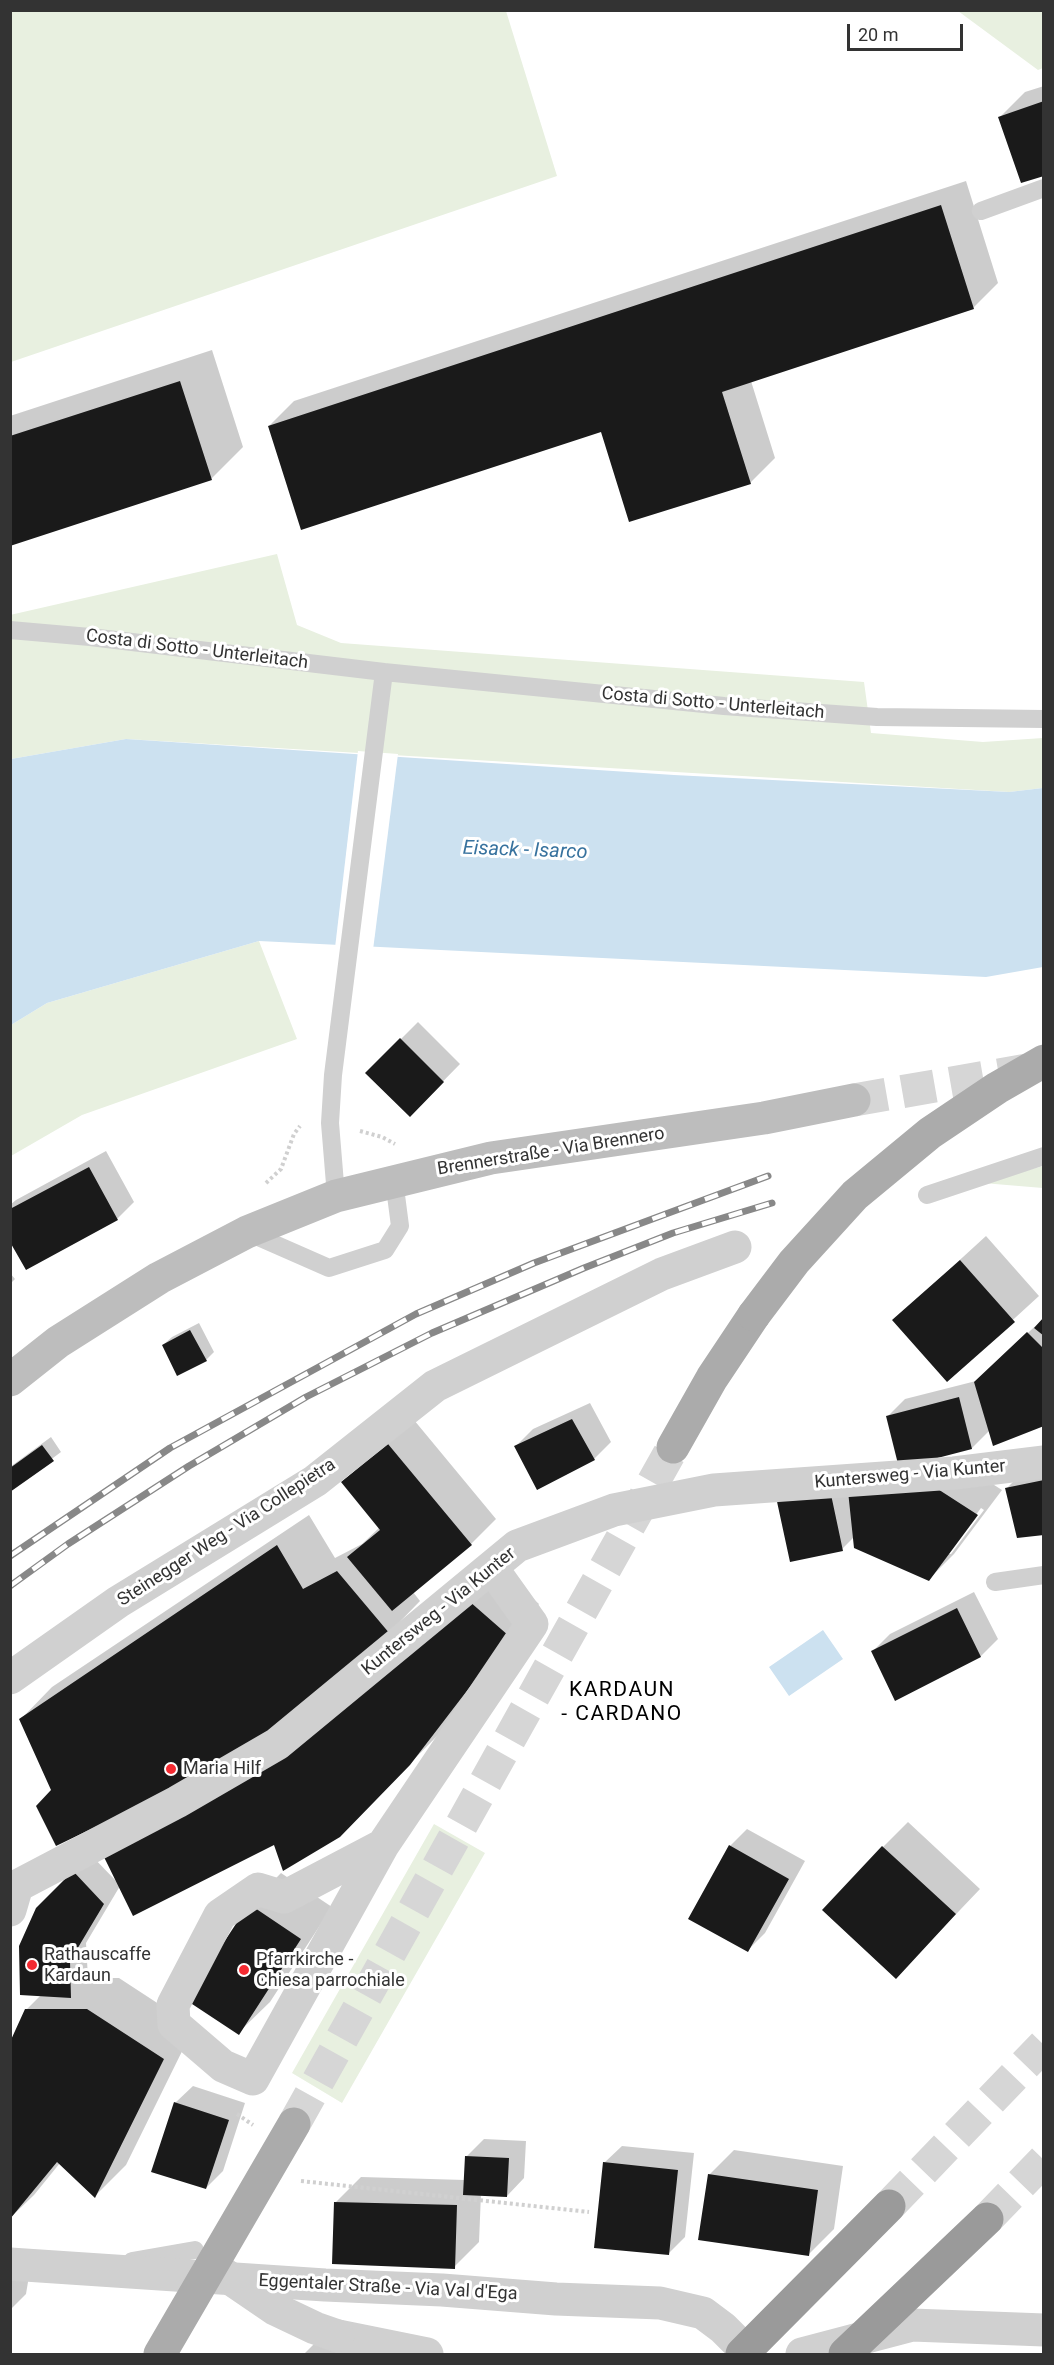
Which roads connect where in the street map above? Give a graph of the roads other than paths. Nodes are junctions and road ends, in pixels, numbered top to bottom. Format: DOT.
graph roads {
  1 [pos="1044,188"];
  2 [pos="981,211"];
  3 [pos="10,630"];
  4 [pos="384,672"];
  5 [pos="1044,719"];
  6 [pos="1044,1061"];
  7 [pos="854,1100"];
  8 [pos="1044,1156"];
  9 [pos="394,1180"];
  10 [pos="927,1195"];
  11 [pos="336,1196"];
  12 [pos="247,1232"];
  13 [pos="735,1247"];
  14 [pos="10,1380"];
  15 [pos="673,1448"];
  16 [pos="1044,1462"];
  17 [pos="492,1568"];
  18 [pos="1044,1575"];
  19 [pos="995,1582"];
  20 [pos="10,1678"];
  21 [pos="383,1845"];
  22 [pos="10,1910"];
  23 [pos="294,2124"];
  24 [pos="889,2206"];
  25 [pos="987,2219"];
  26 [pos="203,2258"];
  27 [pos="10,2264"];
  28 [pos="89,2269"];
  29 [pos="1044,2330"];
  30 [pos="160,2355"];
  31 [pos="427,2355"];
  32 [pos="742,2355"];
  33 [pos="749,2355"];
  34 [pos="802,2355"];
  35 [pos="845,2355"];
  1 -- 2 [label="lane"];
  3 -- 4 [label="lane, Costa di Sotto - Unterleitach"];
  4 -- 5 [label="lane, Costa di Sotto - Unterleitach"];
  4 -- 11 [label="lane"];
  6 -- 15 [label="main road, bridge"];
  7 -- 9 [label="main road, Brennerstraße - Via Brennero"];
  8 -- 10 [label="lane"];
  9 -- 11 [label="main road, Brennerstraße - Via Brennero"];
  9 -- 12 [label="lane"];
  11 -- 12 [label="main road, Brennerstraße - Via Brennero"];
  12 -- 14 [label="main road, Brennerstraße - Via Brennero"];
  13 -- 20 [label="street, Steinegger Weg - Via Collepietra"];
  16 -- 17 [label="street, Kuntersweg - Via Kunter"];
  17 -- 21 [label="street"];
  17 -- 22 [label="street, Kuntersweg - Via Kunter"];
  18 -- 19 [label="lane"];
  21 -- 21 [label="street"];
  23 -- 26 [label="main road, bridge"];
  24 -- 32 [label="highway, bridge"];
  25 -- 35 [label="highway, bridge"];
  26 -- 28 [label="lane"];
  26 -- 30 [label="main road, bridge"];
  26 -- 31 [label="street, bridge"];
  27 -- 28 [label="street, Eggentaler Straße - Via Val d'Ega"];
  28 -- 33 [label="street, Eggentaler Straße - Via Val d'Ega"];
  29 -- 34 [label="street"];
}
